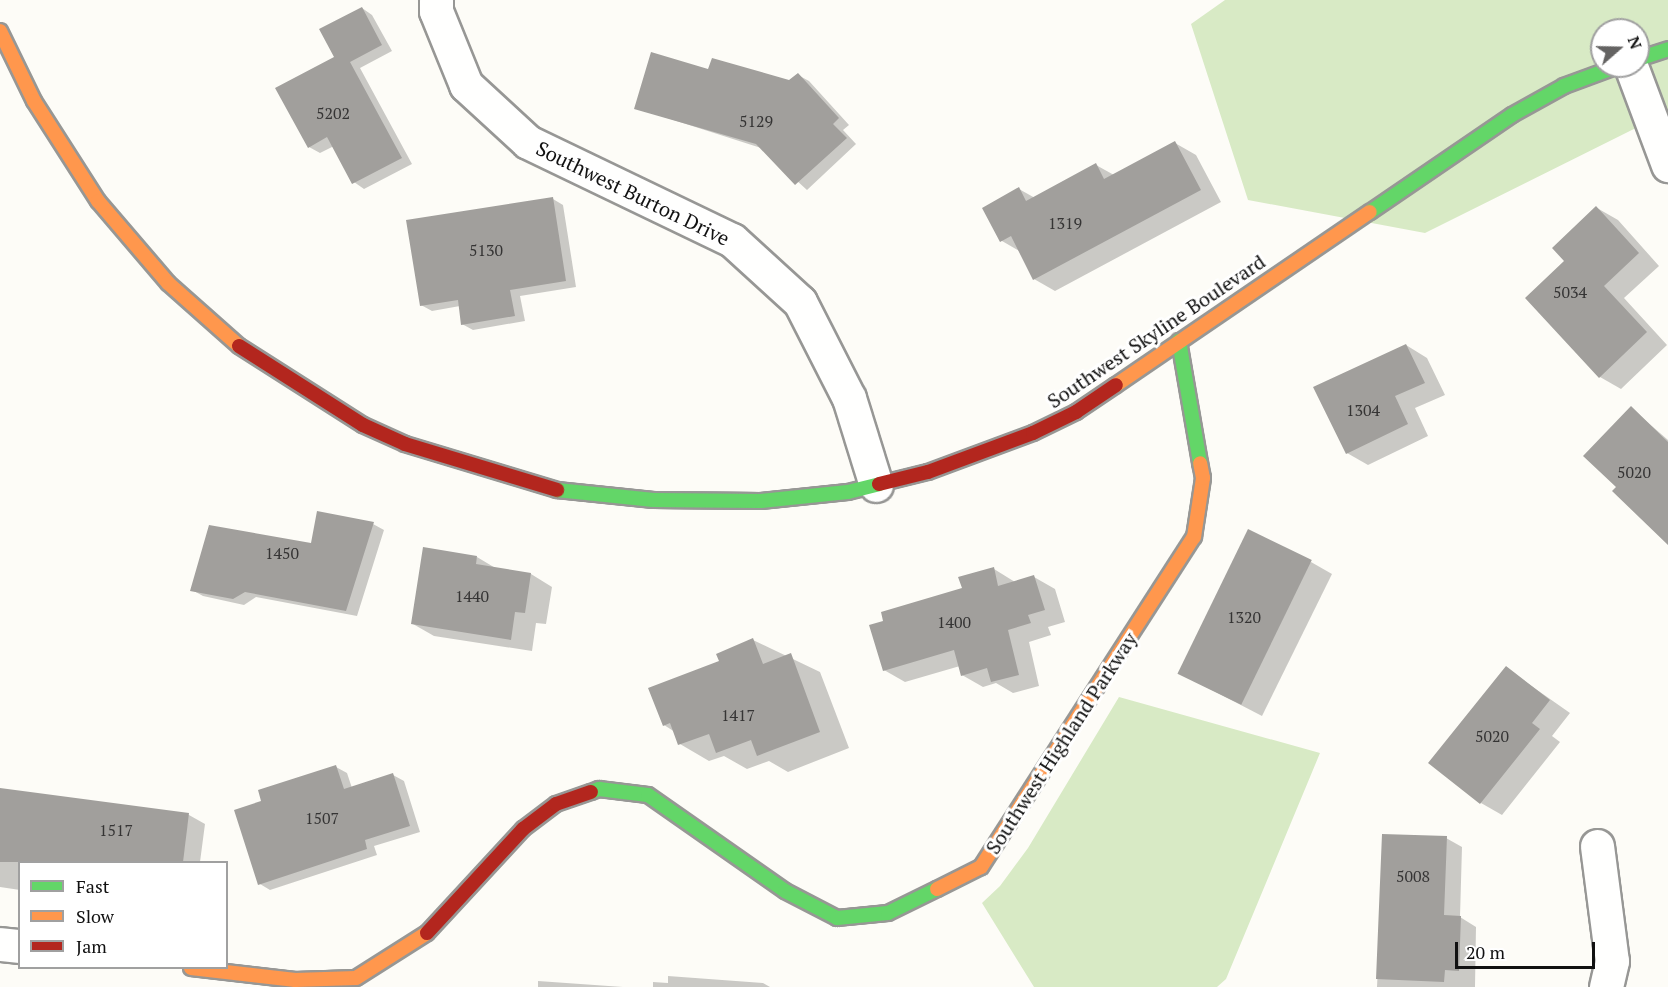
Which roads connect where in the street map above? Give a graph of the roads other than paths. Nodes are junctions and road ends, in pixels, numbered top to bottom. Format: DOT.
graph roads {
  1 [pos="436,0"];
  2 [pos="0,31"];
  3 [pos="1668,49"];
  4 [pos="1650,55"];
  5 [pos="1590,76"];
  6 [pos="1635,78"];
  7 [pos="1668,165"];
  8 [pos="1179,341"];
  9 [pos="876,485"];
  10 [pos="1597,846"];
  11 [pos="0,944"];
  12 [pos="18,946"];
  13 [pos="200,969"];
  14 [pos="1606,987"];
  1 -- 9 [label="street, Southwest Burton Drive"];
  2 -- 9 [label="main road, Southwest Skyline Boulevard"];
  3 -- 4 [label="main road"];
  5 -- 8 [label="main road, Southwest Skyline Boulevard"];
  6 -- 7 [label="street"];
  8 -- 9 [label="main road, Southwest Skyline Boulevard"];
  8 -- 13 [label="main road, Southwest Highland Parkway"];
  10 -- 14 [label="street"];
  11 -- 12 [label="street"];
}
